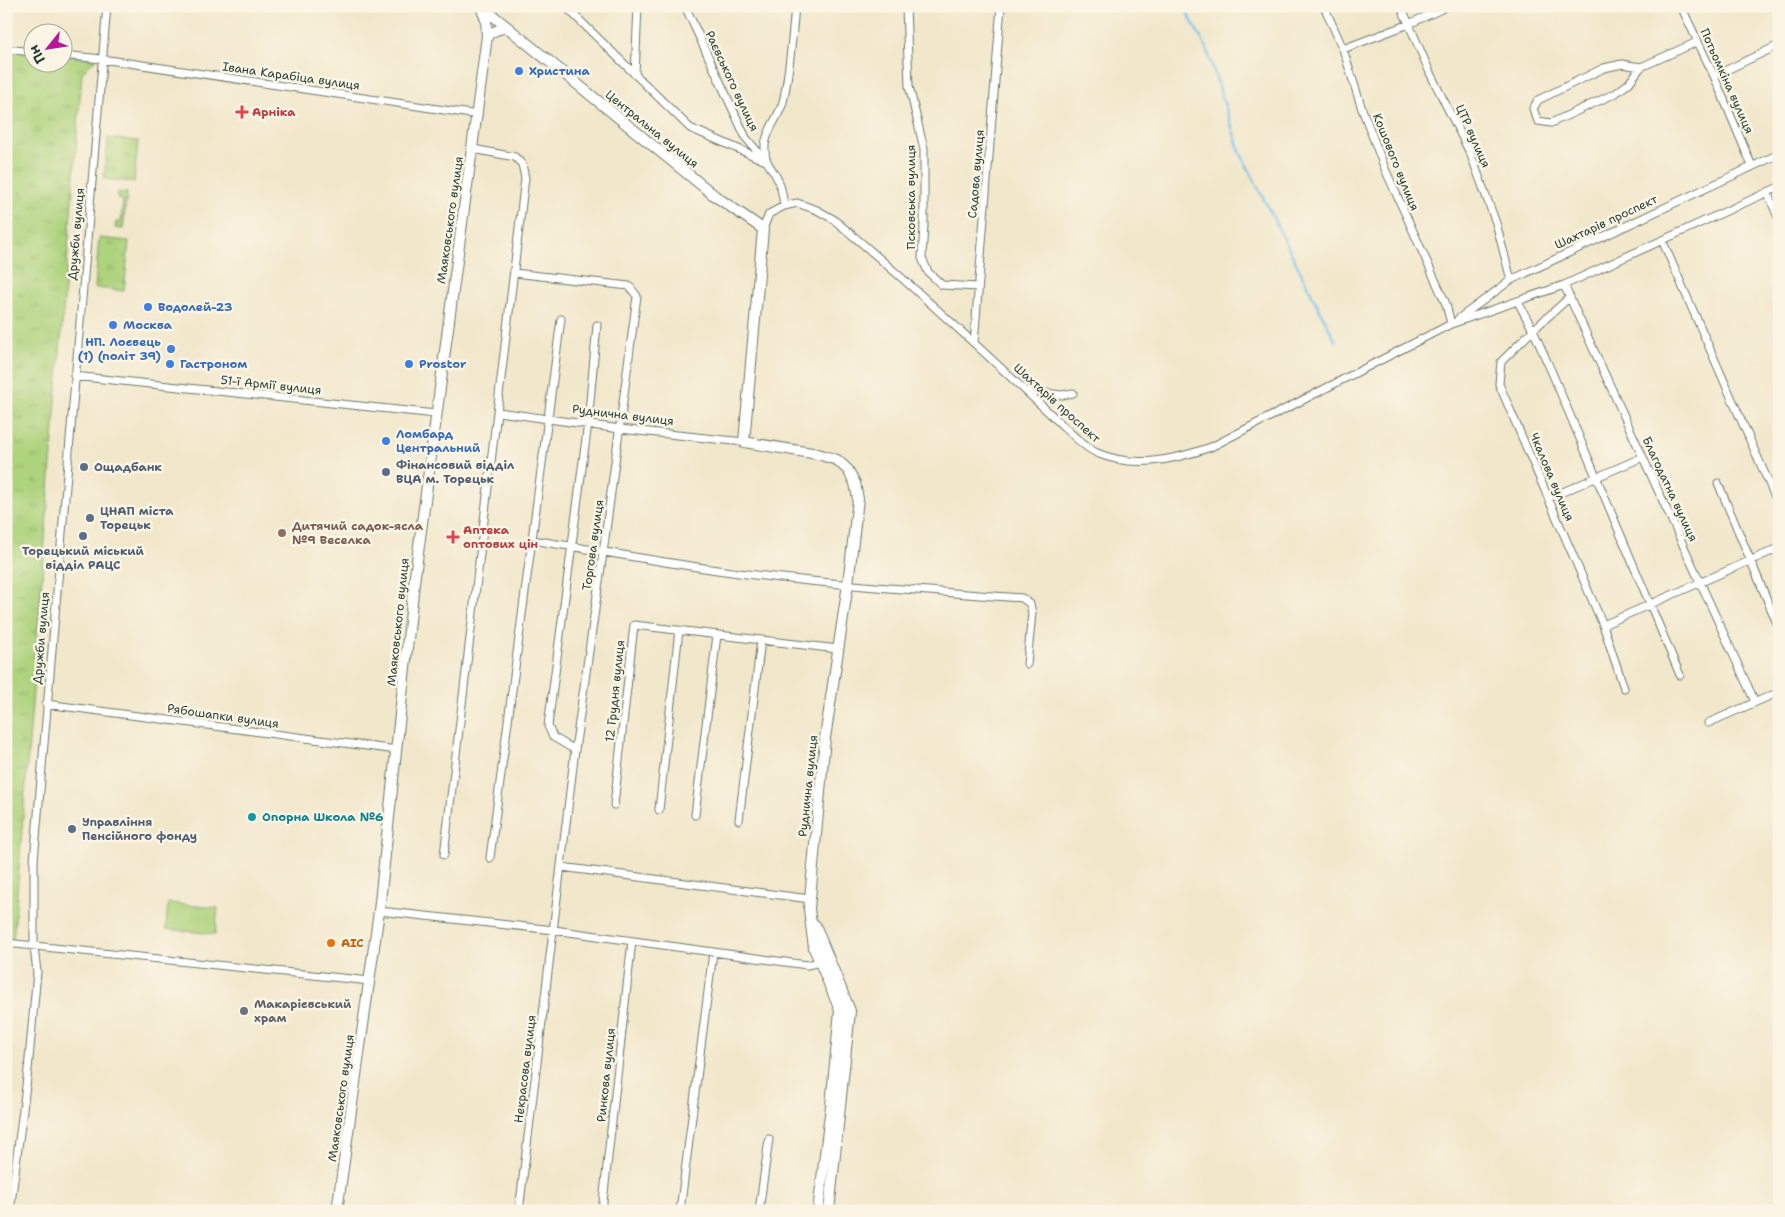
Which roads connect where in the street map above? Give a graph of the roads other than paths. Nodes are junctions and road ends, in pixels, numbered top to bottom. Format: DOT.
graph roads {
  1 [pos="107,6"];
  2 [pos="481,6"];
  3 [pos="566,6"];
  4 [pos="638,6"];
  5 [pos="685,6"];
  6 [pos="796,6"];
  7 [pos="906,6"];
  8 [pos="1002,6"];
  9 [pos="1324,6"];
  10 [pos="1401,6"];
  11 [pos="1448,6"];
  12 [pos="1681,6"];
  13 [pos="1409,24"];
  14 [pos="509,28"];
  15 [pos="487,36"];
  16 [pos="1697,42"];
  17 [pos="1779,45"];
  18 [pos="6,49"];
  19 [pos="1343,49"];
  20 [pos="22,51"];
  21 [pos="72,56"];
  22 [pos="102,59"];
  23 [pos="1641,68"];
  24 [pos="635,75"];
  25 [pos="1714,76"];
  26 [pos="478,115"];
  27 [pos="473,149"];
  28 [pos="1779,154"];
  29 [pos="766,161"];
  30 [pos="1752,166"];
  31 [pos="1779,187"];
  32 [pos="1767,192"];
  33 [pos="784,206"];
  34 [pos="1779,219"];
  35 [pos="763,229"];
  36 [pos="1662,240"];
  37 [pos="514,273"];
  38 [pos="1512,280"];
  39 [pos="1564,284"];
  40 [pos="978,287"];
  41 [pos="1570,298"];
  42 [pos="1518,302"];
  43 [pos="561,319"];
  44 [pos="1451,324"];
  45 [pos="597,325"];
  46 [pos="1533,330"];
  47 [pos="974,343"];
  48 [pos="74,376"];
  49 [pos="1026,391"];
  50 [pos="1073,393"];
  51 [pos="498,412"];
  52 [pos="436,414"];
  53 [pos="549,418"];
  54 [pos="588,423"];
  55 [pos="620,429"];
  56 [pos="744,442"];
  57 [pos="1643,457"];
  58 [pos="1597,478"];
  59 [pos="1718,483"];
  60 [pos="1549,498"];
  61 [pos="1779,506"];
  62 [pos="533,540"];
  63 [pos="570,546"];
  64 [pos="1779,548"];
  65 [pos="604,553"];
  66 [pos="1751,560"];
  67 [pos="1700,582"];
  68 [pos="848,584"];
  69 [pos="1650,605"];
  70 [pos="1603,625"];
  71 [pos="1779,628"];
  72 [pos="679,630"];
  73 [pos="717,635"];
  74 [pos="760,640"];
  75 [pos="838,649"];
  76 [pos="1027,664"];
  77 [pos="1680,675"];
  78 [pos="1624,688"];
  79 [pos="1779,692"];
  80 [pos="1755,702"];
  81 [pos="46,704"];
  82 [pos="1708,723"];
  83 [pos="397,750"];
  84 [pos="575,750"];
  85 [pos="614,805"];
  86 [pos="659,810"];
  87 [pos="695,815"];
  88 [pos="739,820"];
  89 [pos="444,855"];
  90 [pos="490,858"];
  91 [pos="561,867"];
  92 [pos="810,899"];
  93 [pos="809,910"];
  94 [pos="379,911"];
  95 [pos="554,930"];
  96 [pos="632,941"];
  97 [pos="6,943"];
  98 [pos="34,947"];
  99 [pos="713,952"];
  100 [pos="820,962"];
  101 [pos="370,981"];
  102 [pos="769,1139"];
  103 [pos="10,1211"];
  104 [pos="337,1211"];
  105 [pos="519,1211"];
  106 [pos="602,1211"];
  107 [pos="680,1211"];
  108 [pos="759,1211"];
  109 [pos="818,1211"];
  110 [pos="829,1211"];
  1 -- 22 [label="street, Дружби вулиця"];
  2 -- 14 [label="main road, Центральна вулиця"];
  2 -- 15 [label="main road, Маяковського вулиця"];
  3 -- 24 [label="street"];
  4 -- 24 [label="street"];
  5 -- 29 [label="street, Раєвського вулиця"];
  6 -- 29 [label="street"];
  7 -- 40 [label="street, Псковська вулиця"];
  8 -- 40 [label="street, Садова вулиця"];
  9 -- 19 [label="street, Кошового вулиця"];
  10 -- 13 [label="street, ЦТР вулиця"];
  11 -- 13 [label="street"];
  12 -- 16 [label="street, Потьомкіна вулиця"];
  13 -- 19 [label="street"];
  13 -- 38 [label="street, ЦТР вулиця"];
  14 -- 15 [label="street"];
  14 -- 35 [label="main road, Центральна вулиця"];
  15 -- 26 [label="main road, Маяковського вулиця"];
  16 -- 23 [label="street"];
  16 -- 25 [label="street, Потьомкіна вулиця"];
  17 -- 25 [label="street"];
  18 -- 20 [label="street"];
  19 -- 44 [label="street, Кошового вулиця"];
  21 -- 22 [label="street, Івана Карабіца вулиця"];
  22 -- 26 [label="street, Івана Карабіца вулиця"];
  22 -- 48 [label="street, Дружби вулиця"];
  23 -- 23 [label="street"];
  24 -- 29 [label="street"];
  25 -- 30 [label="street, Потьомкіна вулиця"];
  26 -- 27 [label="main road, Маяковського вулиця"];
  27 -- 37 [label="street"];
  27 -- 52 [label="main road, Маяковського вулиця"];
  28 -- 30 [label="street, Шахтарів проспект"];
  29 -- 33 [label="street, Раєвського вулиця"];
  30 -- 38 [label="street, Шахтарів проспект"];
  31 -- 32 [label="street, Шахтарів проспект"];
  32 -- 34 [label="street"];
  32 -- 36 [label="street, Шахтарів проспект"];
  33 -- 35 [label="street"];
  33 -- 47 [label="street, Шахтарів проспект"];
  35 -- 56 [label="main road"];
  36 -- 39 [label="street, Шахтарів проспект"];
  36 -- 61 [label="street"];
  37 -- 51 [label="street"];
  37 -- 55 [label="street, Торгова вулиця"];
  38 -- 44 [label="street, Шахтарів проспект"];
  39 -- 41 [label="street, Благодатна вулиця"];
  39 -- 42 [label="street, Шахтарів проспект"];
  40 -- 47 [label="street, Садова вулиця"];
  41 -- 46 [label="street, Чкалова вулиця"];
  41 -- 57 [label="street, Благодатна вулиця"];
  42 -- 44 [label="street, Шахтарів проспект"];
  42 -- 46 [label="street"];
  43 -- 53 [label="street"];
  44 -- 49 [label="street, Шахтарів проспект"];
  45 -- 54 [label="street"];
  46 -- 58 [label="street"];
  46 -- 60 [label="street, Чкалова вулиця"];
  47 -- 49 [label="street, Шахтарів проспект"];
  48 -- 52 [label="street, 51-ї Армії вулиця"];
  48 -- 81 [label="street, Дружби вулиця"];
  49 -- 50 [label="street"];
  51 -- 53 [label="street, Руднична вулиця"];
  51 -- 89 [label="street"];
  52 -- 83 [label="main road, Маяковського вулиця"];
  53 -- 54 [label="street, Руднична вулиця"];
  53 -- 62 [label="street"];
  54 -- 55 [label="street, Руднична вулиця"];
  54 -- 63 [label="street"];
  55 -- 56 [label="street, Руднична вулиця"];
  55 -- 65 [label="street, Торгова вулиця"];
  56 -- 68 [label="main road, Руднична вулиця"];
  57 -- 58 [label="street"];
  57 -- 67 [label="street, Благодатна вулиця"];
  58 -- 60 [label="street"];
  58 -- 69 [label="street"];
  59 -- 66 [label="street"];
  60 -- 70 [label="street, Чкалова вулиця"];
  62 -- 63 [label="street"];
  62 -- 90 [label="street"];
  63 -- 65 [label="street"];
  63 -- 84 [label="street"];
  64 -- 66 [label="street"];
  65 -- 68 [label="street"];
  65 -- 84 [label="street, Торгова вулиця"];
  66 -- 67 [label="street"];
  66 -- 71 [label="street"];
  67 -- 69 [label="street"];
  67 -- 80 [label="street, Благодатна вулиця"];
  68 -- 75 [label="main road, Руднична вулиця"];
  68 -- 76 [label="street"];
  69 -- 70 [label="street"];
  69 -- 77 [label="street"];
  70 -- 78 [label="street, Чкалова вулиця"];
  72 -- 73 [label="street, 12 Грудня вулиця"];
  72 -- 85 [label="street, 12 Грудня вулиця"];
  72 -- 86 [label="street"];
  73 -- 74 [label="street, 12 Грудня вулиця"];
  73 -- 87 [label="street"];
  74 -- 75 [label="street, 12 Грудня вулиця"];
  74 -- 88 [label="street"];
  75 -- 92 [label="main road, Руднична вулиця"];
  79 -- 80 [label="street"];
  80 -- 82 [label="street"];
  81 -- 83 [label="street, Рябошапки вулиця"];
  81 -- 98 [label="street, Дружби вулиця"];
  83 -- 94 [label="main road, Маяковського вулиця"];
  84 -- 91 [label="street, Торгова вулиця"];
  91 -- 92 [label="street"];
  91 -- 95 [label="street, Некрасова вулиця"];
  92 -- 93 [label="main road, Руднична вулиця"];
  93 -- 100 [label="main road, Руднична вулиця"];
  93 -- 110 [label="main road"];
  94 -- 95 [label="street"];
  94 -- 101 [label="main road, Маяковського вулиця"];
  95 -- 96 [label="street"];
  95 -- 105 [label="street, Некрасова вулиця"];
  96 -- 99 [label="street"];
  96 -- 106 [label="street, Ринкова вулиця"];
  97 -- 98 [label="street"];
  98 -- 101 [label="street"];
  98 -- 103 [label="street, Дружби вулиця"];
  99 -- 100 [label="street"];
  99 -- 107 [label="street"];
  100 -- 109 [label="main road, Руднична вулиця"];
  101 -- 104 [label="main road, Маяковського вулиця"];
  102 -- 108 [label="street"];
}
